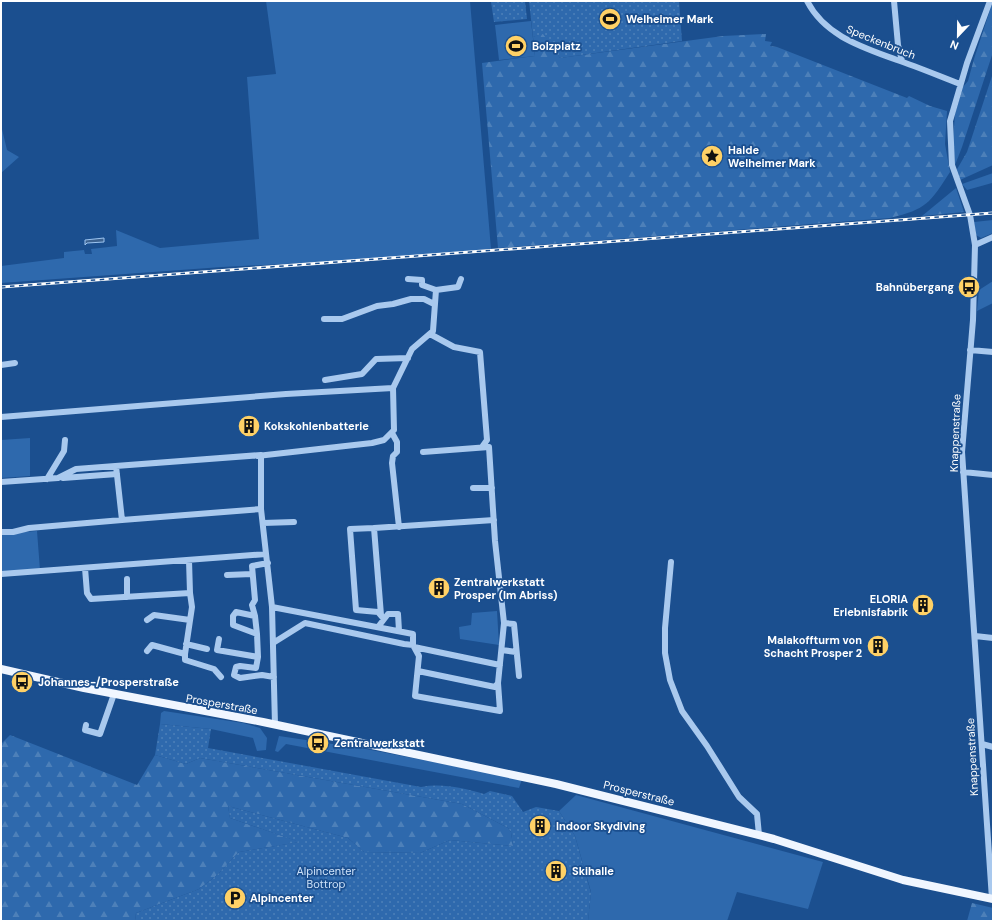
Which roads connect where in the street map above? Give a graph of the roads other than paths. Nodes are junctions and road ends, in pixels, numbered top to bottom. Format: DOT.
graph roads {
  1 [pos="807,1"];
  2 [pos="894,1"];
  3 [pos="990,1"];
  4 [pos="902,61"];
  5 [pos="960,84"];
  6 [pos="993,237"];
  7 [pos="975,245"];
  8 [pos="408,279"];
  9 [pos="461,279"];
  10 [pos="436,290"];
  11 [pos="434,304"];
  12 [pos="324,319"];
  13 [pos="430,334"];
  14 [pos="970,350"];
  15 [pos="993,352"];
  16 [pos="408,358"];
  17 [pos="14,363"];
  18 [pos="1,365"];
  19 [pos="325,380"];
  20 [pos="393,388"];
  21 [pos="1,417"];
  22 [pos="392,434"];
  23 [pos="65,440"];
  24 [pos="482,448"];
  25 [pos="423,452"];
  26 [pos="256,456"];
  27 [pos="116,466"];
  28 [pos="963,472"];
  29 [pos="117,474"];
  30 [pos="993,474"];
  31 [pos="58,478"];
  32 [pos="47,479"];
  33 [pos="1,482"];
  34 [pos="473,488"];
  35 [pos="492,488"];
  36 [pos="261,509"];
  37 [pos="122,520"];
  38 [pos="494,520"];
  39 [pos="294,522"];
  40 [pos="263,523"];
  41 [pos="399,527"];
  42 [pos="374,528"];
  43 [pos="1,532"];
  44 [pos="266,554"];
  45 [pos="189,560"];
  46 [pos="671,562"];
  47 [pos="268,563"];
  48 [pos="85,568"];
  49 [pos="1,574"];
  50 [pos="252,574"];
  51 [pos="227,575"];
  52 [pos="127,579"];
  53 [pos="190,593"];
  54 [pos="127,597"];
  55 [pos="272,607"];
  56 [pos="255,616"];
  57 [pos="383,617"];
  58 [pos="147,620"];
  59 [pos="190,620"];
  60 [pos="504,623"];
  61 [pos="378,627"];
  62 [pos="399,631"];
  63 [pos="257,634"];
  64 [pos="975,636"];
  65 [pos="993,638"];
  66 [pos="219,639"];
  67 [pos="273,643"];
  68 [pos="186,644"];
  69 [pos="413,646"];
  70 [pos="207,649"];
  71 [pos="502,650"];
  72 [pos="147,651"];
  73 [pos="516,652"];
  74 [pos="185,654"];
  75 [pos="258,657"];
  76 [pos="500,665"];
  77 [pos="1,669"];
  78 [pos="418,671"];
  79 [pos="518,676"];
  80 [pos="221,677"];
  81 [pos="274,677"];
  82 [pos="498,683"];
  83 [pos="114,694"];
  84 [pos="86,725"];
  85 [pos="275,725"];
  86 [pos="982,744"];
  87 [pos="993,747"];
  88 [pos="759,835"];
  89 [pos="992,899"];
  1 -- 4 [label="street, Speckenbruch"];
  2 -- 4 [label="street"];
  3 -- 5 [label="street, Knappenstraße"];
  4 -- 5 [label="street, Speckenbruch"];
  5 -- 7 [label="street, Knappenstraße"];
  6 -- 7 [label="street"];
  7 -- 14 [label="street, Knappenstraße"];
  8 -- 10 [label="street"];
  9 -- 10 [label="street"];
  10 -- 11 [label="street"];
  11 -- 12 [label="street"];
  11 -- 13 [label="street"];
  13 -- 16 [label="street"];
  13 -- 24 [label="street"];
  14 -- 15 [label="street"];
  14 -- 28 [label="street, Knappenstraße"];
  16 -- 19 [label="street"];
  16 -- 20 [label="street"];
  17 -- 18 [label="street"];
  20 -- 21 [label="street"];
  20 -- 22 [label="street"];
  22 -- 26 [label="street"];
  22 -- 41 [label="street"];
  23 -- 32 [label="street"];
  24 -- 25 [label="street"];
  24 -- 35 [label="street"];
  26 -- 27 [label="street"];
  26 -- 36 [label="street, Prosperstraße"];
  27 -- 29 [label="street"];
  27 -- 31 [label="street"];
  28 -- 30 [label="street"];
  28 -- 64 [label="street, Knappenstraße"];
  29 -- 31 [label="street"];
  29 -- 37 [label="street"];
  31 -- 32 [label="street"];
  32 -- 33 [label="street"];
  34 -- 35 [label="street"];
  35 -- 38 [label="street"];
  36 -- 37 [label="street"];
  36 -- 40 [label="street, Prosperstraße"];
  37 -- 43 [label="street"];
  38 -- 41 [label="street"];
  38 -- 60 [label="street"];
  39 -- 40 [label="street"];
  40 -- 44 [label="street, Prosperstraße"];
  41 -- 42 [label="street"];
  42 -- 57 [label="street"];
  42 -- 57 [label="street"];
  44 -- 45 [label="street"];
  44 -- 47 [label="street, Prosperstraße"];
  45 -- 48 [label="street"];
  45 -- 53 [label="street"];
  46 -- 88 [label="street"];
  47 -- 50 [label="street"];
  47 -- 55 [label="street, Prosperstraße"];
  48 -- 49 [label="street"];
  48 -- 54 [label="street"];
  50 -- 51 [label="street"];
  50 -- 56 [label="street"];
  52 -- 54 [label="street"];
  53 -- 54 [label="street"];
  53 -- 59 [label="street"];
  55 -- 61 [label="street"];
  55 -- 67 [label="street, Prosperstraße"];
  56 -- 63 [label="street"];
  56 -- 63 [label="street"];
  57 -- 61 [label="street"];
  57 -- 62 [label="street"];
  58 -- 59 [label="street"];
  59 -- 68 [label="street"];
  60 -- 71 [label="street"];
  60 -- 73 [label="street"];
  61 -- 62 [label="street"];
  62 -- 69 [label="street"];
  63 -- 75 [label="street"];
  64 -- 65 [label="street"];
  64 -- 86 [label="street, Knappenstraße"];
  66 -- 75 [label="street"];
  67 -- 69 [label="street"];
  67 -- 81 [label="street, Prosperstraße"];
  68 -- 70 [label="street"];
  68 -- 74 [label="street"];
  69 -- 76 [label="street"];
  69 -- 78 [label="street"];
  71 -- 73 [label="street"];
  71 -- 76 [label="street"];
  72 -- 74 [label="street"];
  73 -- 79 [label="street"];
  74 -- 80 [label="street"];
  75 -- 81 [label="street"];
  76 -- 82 [label="street"];
  77 -- 83 [label="main road, Prosperstraße"];
  78 -- 82 [label="street"];
  78 -- 82 [label="street"];
  81 -- 85 [label="street, Prosperstraße"];
  83 -- 84 [label="street"];
  83 -- 85 [label="main road, Prosperstraße"];
  85 -- 88 [label="main road, Prosperstraße"];
  86 -- 87 [label="street"];
  86 -- 89 [label="street, Knappenstraße"];
  88 -- 89 [label="main road, Prosperstraße"];
}
